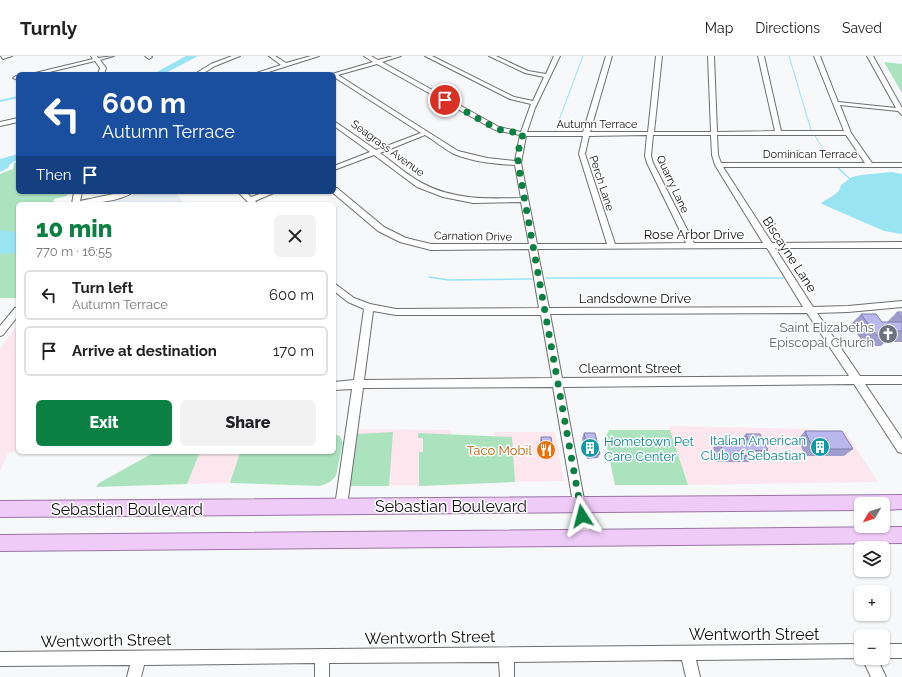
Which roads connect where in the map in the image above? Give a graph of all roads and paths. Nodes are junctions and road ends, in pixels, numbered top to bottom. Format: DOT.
graph roads {
  1 [pos="9,56"];
  2 [pos="111,56"];
  3 [pos="237,56"];
  4 [pos="272,56"];
  5 [pos="316,56"];
  6 [pos="367,56"];
  7 [pos="398,56"];
  8 [pos="428,56"];
  9 [pos="492,56"];
  10 [pos="557,56"];
  11 [pos="609,56"];
  12 [pos="659,56"];
  13 [pos="711,56"];
  14 [pos="761,56"];
  15 [pos="817,56"];
  16 [pos="870,56"];
  17 [pos="3,57"];
  18 [pos="96,58"];
  19 [pos="378,62"];
  20 [pos="285,65"];
  21 [pos="42,72"];
  22 [pos="102,72"];
  23 [pos="202,72"];
  24 [pos="262,72"];
  25 [pos="336,74"];
  26 [pos="336,76"];
  27 [pos="548,76"];
  28 [pos="536,103"];
  29 [pos="836,103"];
  30 [pos="902,111"];
  31 [pos="16,120"];
  32 [pos="0,124"];
  33 [pos="336,124"];
  34 [pos="426,133"];
  35 [pos="778,133"];
  36 [pos="848,133"];
  37 [pos="523,134"];
  38 [pos="586,134"];
  39 [pos="650,134"];
  40 [pos="714,134"];
  41 [pos="375,152"];
  42 [pos="518,163"];
  43 [pos="870,165"];
  44 [pos="902,165"];
  45 [pos="718,166"];
  46 [pos="336,167"];
  47 [pos="336,192"];
  48 [pos="122,194"];
  49 [pos="244,194"];
  50 [pos="268,194"];
  51 [pos="525,200"];
  52 [pos="89,202"];
  53 [pos="252,202"];
  54 [pos="902,245"];
  55 [pos="691,246"];
  56 [pos="769,246"];
  57 [pos="612,247"];
  58 [pos="534,248"];
  59 [pos="336,288"];
  60 [pos="902,304"];
  61 [pos="369,307"];
  62 [pos="810,310"];
  63 [pos="545,311"];
  64 [pos="16,313"];
  65 [pos="0,333"];
  66 [pos="858,380"];
  67 [pos="902,380"];
  68 [pos="558,382"];
  69 [pos="359,384"];
  70 [pos="336,386"];
  71 [pos="902,448"];
  72 [pos="902,502"];
  73 [pos="580,505"];
  74 [pos="341,506"];
  75 [pos="0,509"];
  76 [pos="902,535"];
  77 [pos="585,537"];
  78 [pos="0,543"];
  79 [pos="854,651"];
  80 [pos="890,651"];
  81 [pos="902,651"];
  82 [pos="687,652"];
  83 [pos="506,654"];
  84 [pos="322,656"];
  85 [pos="140,657"];
  86 [pos="0,659"];
  87 [pos="873,665"];
  88 [pos="134,677"];
  89 [pos="322,677"];
  90 [pos="507,677"];
  91 [pos="693,677"];
  92 [pos="879,677"];
  1 -- 17 [label="street"];
  2 -- 18 [label="street"];
  3 -- 23 [label="street"];
  4 -- 20 [label="street"];
  5 -- 20 [label="street"];
  6 -- 19 [label="street, Autumn Terrace"];
  7 -- 19 [label="street"];
  8 -- 28 [label="street"];
  9 -- 27 [label="street"];
  10 -- 27 [label="street"];
  11 -- 38 [label="street, Perch Lane"];
  12 -- 39 [label="street, Quarry Lane"];
  13 -- 40 [label="street, Biscayne Lane"];
  14 -- 35 [label="street"];
  15 -- 29 [label="street"];
  16 -- 30 [label="street"];
  18 -- 21 [label="street"];
  18 -- 22 [label="street"];
  19 -- 25 [label="street"];
  19 -- 37 [label="street, Autumn Terrace"];
  20 -- 24 [label="street"];
  26 -- 34 [label="street"];
  27 -- 28 [label="street"];
  28 -- 37 [label="street"];
  29 -- 30 [label="street"];
  29 -- 36 [label="street"];
  31 -- 32 [label="street"];
  33 -- 41 [label="street, Seagrass Avenue"];
  34 -- 41 [label="street"];
  34 -- 42 [label="street"];
  35 -- 36 [label="street, Autumn Terrace"];
  35 -- 40 [label="street, Autumn Terrace"];
  36 -- 43 [label="street"];
  37 -- 38 [label="street, Autumn Terrace"];
  37 -- 42 [label="street"];
  38 -- 39 [label="street, Autumn Terrace"];
  38 -- 57 [label="street, Perch Lane"];
  39 -- 40 [label="street, Autumn Terrace"];
  39 -- 55 [label="street, Quarry Lane"];
  40 -- 45 [label="street, Biscayne Lane"];
  41 -- 46 [label="street"];
  41 -- 51 [label="street, Seagrass Avenue"];
  42 -- 51 [label="street"];
  43 -- 44 [label="street, Dominican Terrace"];
  43 -- 45 [label="street, Dominican Terrace"];
  45 -- 56 [label="street, Biscayne Lane"];
  47 -- 58 [label="street, Carnation Drive"];
  48 -- 52 [label="street"];
  49 -- 53 [label="street"];
  50 -- 53 [label="street"];
  51 -- 58 [label="street"];
  54 -- 56 [label="street, Rose Arbor Drive"];
  55 -- 56 [label="street, Rose Arbor Drive"];
  55 -- 57 [label="street, Rose Arbor Drive"];
  56 -- 62 [label="street, Biscayne Lane"];
  57 -- 58 [label="street, Rose Arbor Drive"];
  58 -- 63 [label="street"];
  59 -- 61 [label="street, Landsdowne Drive"];
  60 -- 62 [label="street, Landsdowne Drive"];
  61 -- 63 [label="street, Landsdowne Drive"];
  61 -- 69 [label="street"];
  62 -- 63 [label="street, Landsdowne Drive"];
  62 -- 66 [label="street, Biscayne Lane"];
  63 -- 68 [label="street"];
  64 -- 65 [label="street"];
  66 -- 67 [label="street, Clearmont Street"];
  66 -- 68 [label="street, Clearmont Street"];
  66 -- 71 [label="street, Biscayne Lane"];
  68 -- 69 [label="street, Clearmont Street"];
  68 -- 73 [label="street"];
  69 -- 70 [label="street, Clearmont Street"];
  69 -- 74 [label="street"];
  72 -- 73 [label="main road, Sebastian Boulevard"];
  73 -- 74 [label="main road, Sebastian Boulevard"];
  73 -- 77 [label="street"];
  74 -- 75 [label="main road, Sebastian Boulevard"];
  76 -- 77 [label="main road"];
  77 -- 78 [label="main road"];
  79 -- 82 [label="street, Wentworth Street"];
  80 -- 81 [label="street"];
  82 -- 83 [label="street, Wentworth Street"];
  82 -- 91 [label="street"];
  83 -- 84 [label="street, Wentworth Street"];
  83 -- 90 [label="street"];
  84 -- 85 [label="street, Wentworth Street"];
  84 -- 89 [label="street"];
  85 -- 86 [label="street, Wentworth Street"];
  85 -- 88 [label="street"];
  87 -- 92 [label="street"];
}
